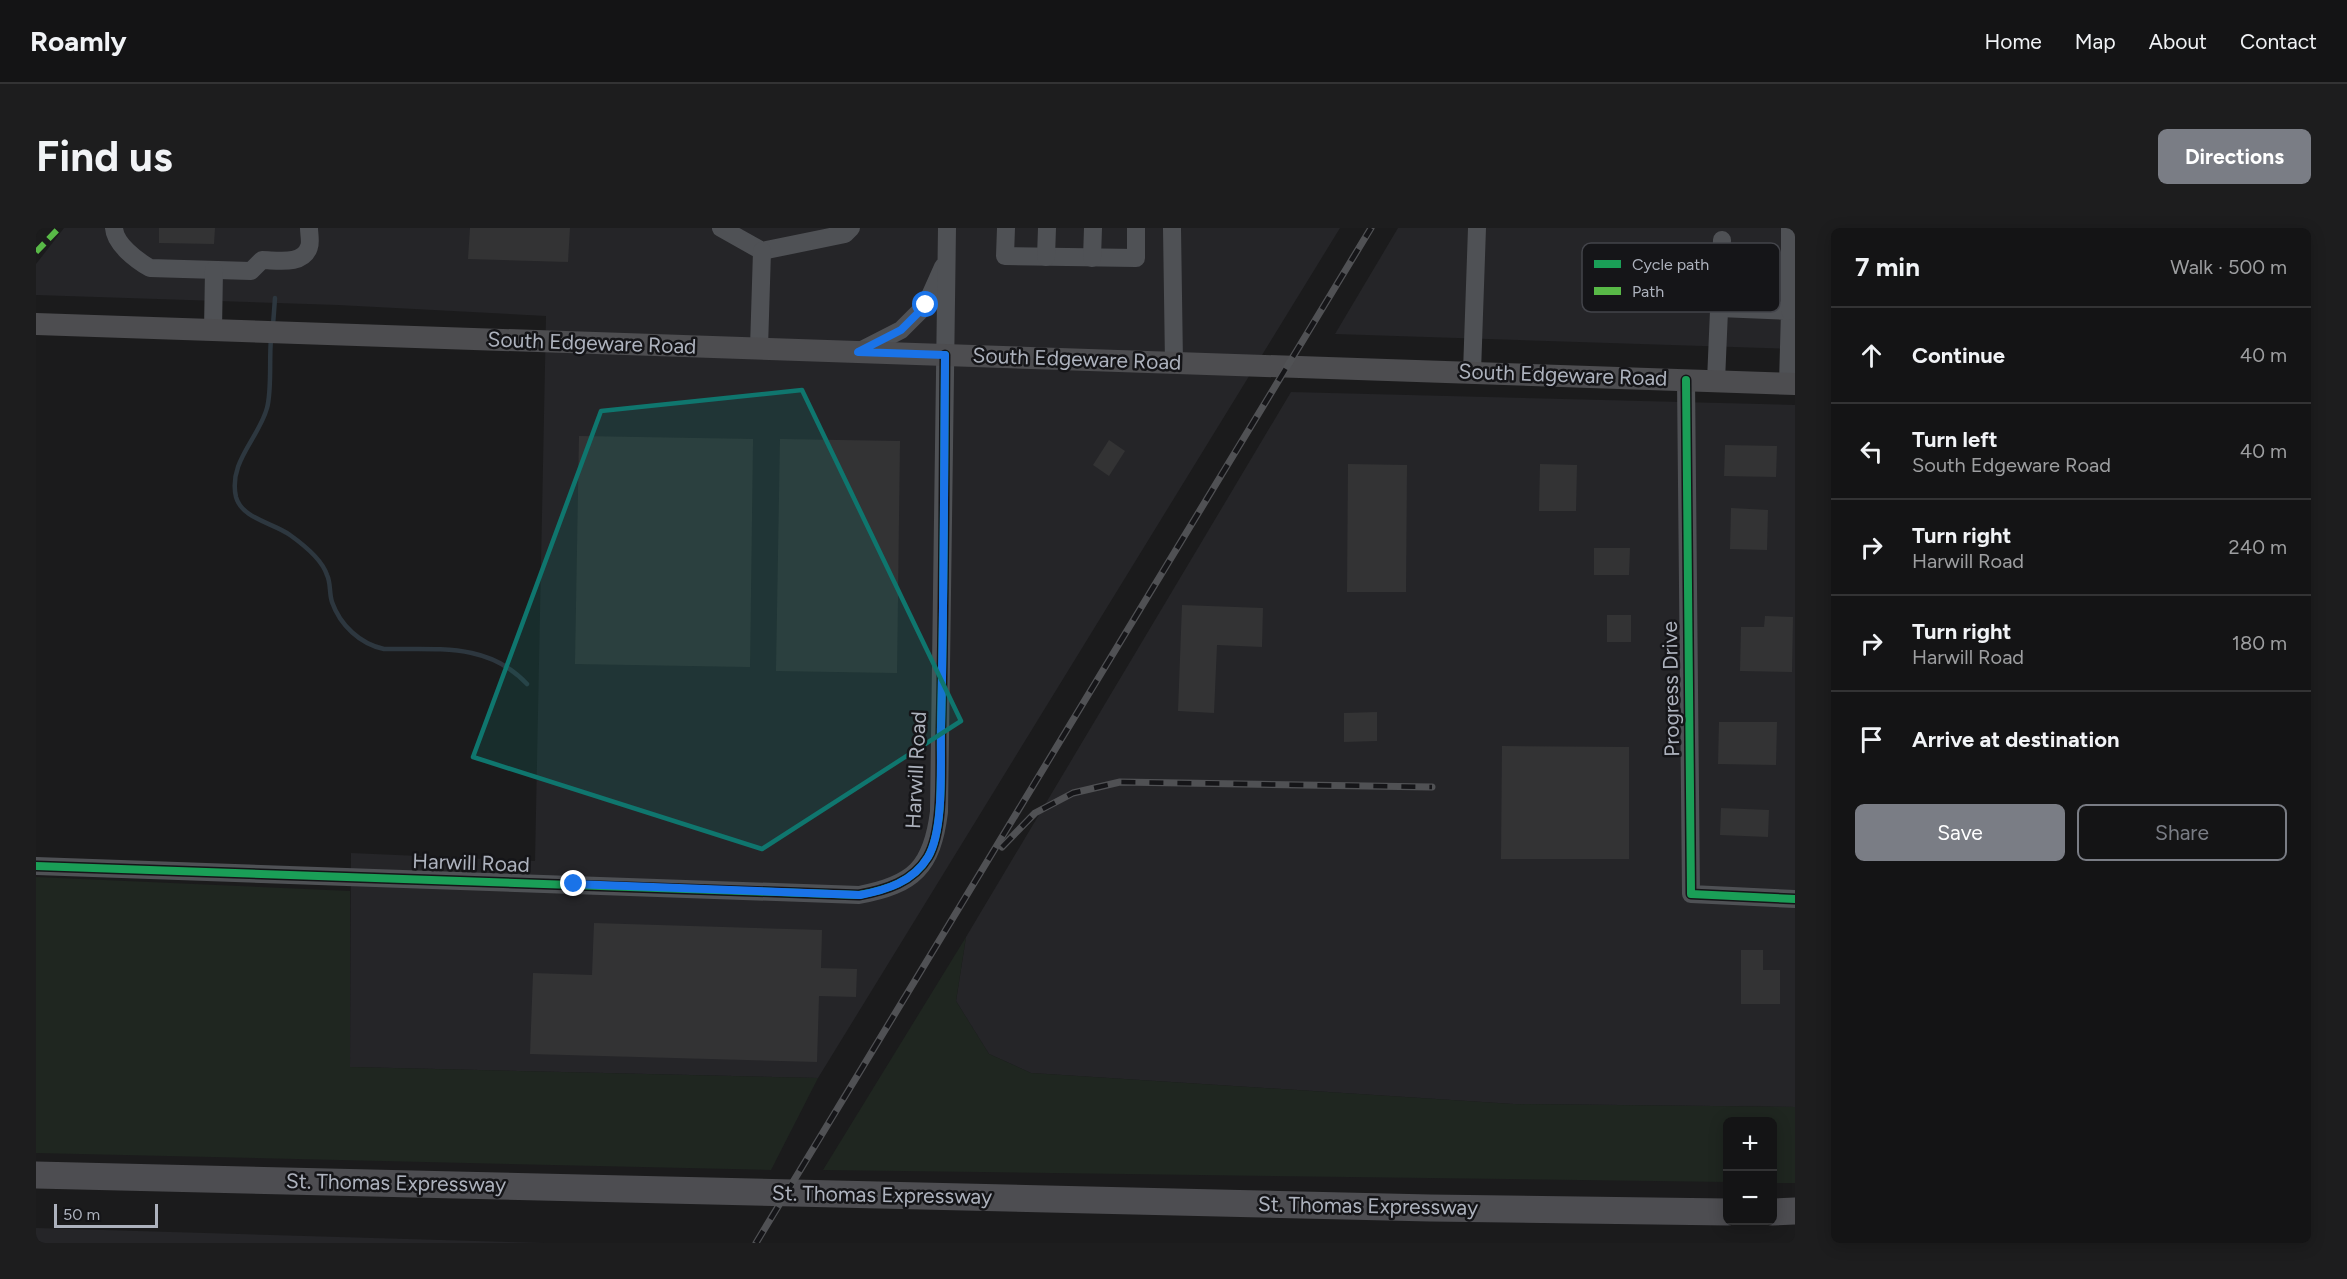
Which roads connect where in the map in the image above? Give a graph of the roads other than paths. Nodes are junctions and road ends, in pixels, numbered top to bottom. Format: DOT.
graph roads {
  1 [pos="114,228"];
  2 [pos="309,228"];
  3 [pos="721,228"];
  4 [pos="851,228"];
  5 [pos="947,228"];
  6 [pos="1006,228"];
  7 [pos="1047,228"];
  8 [pos="1093,228"];
  9 [pos="1136,228"];
  10 [pos="1172,228"];
  11 [pos="1477,228"];
  12 [pos="1790,228"];
  13 [pos="801,236"];
  14 [pos="1722,240"];
  15 [pos="1722,243"];
  16 [pos="762,251"];
  17 [pos="1047,257"];
  18 [pos="1092,258"];
  19 [pos="946,260"];
  20 [pos="214,270"];
  21 [pos="1780,311"];
  22 [pos="1790,311"];
  23 [pos="1719,312"];
  24 [pos="37,324"];
  25 [pos="213,330"];
  26 [pos="759,348"];
  27 [pos="858,352"];
  28 [pos="945,355"];
  29 [pos="1174,363"];
  30 [pos="1472,372"];
  31 [pos="1686,380"];
  32 [pos="1716,381"];
  33 [pos="1792,384"];
  34 [pos="36,866"];
  35 [pos="1795,899"];
  36 [pos="36,1174"];
  37 [pos="1723,1212"];
  38 [pos="1777,1212"];
  39 [pos="1795,1212"];
  1 -- 20 [label="street"];
  2 -- 20 [label="street"];
  3 -- 16 [label="street"];
  4 -- 13 [label="street"];
  5 -- 19 [label="street, Harwill Road"];
  6 -- 17 [label="street"];
  7 -- 17 [label="street"];
  8 -- 18 [label="street"];
  9 -- 18 [label="street"];
  10 -- 29 [label="street"];
  11 -- 30 [label="street"];
  12 -- 22 [label="street"];
  13 -- 16 [label="street"];
  14 -- 15 [label="street"];
  16 -- 26 [label="street"];
  17 -- 18 [label="street"];
  19 -- 27 [label="street"];
  19 -- 28 [label="street, Harwill Road"];
  20 -- 25 [label="street"];
  21 -- 22 [label="street"];
  22 -- 33 [label="street"];
  23 -- 32 [label="street"];
  24 -- 25 [label="main road, South Edgeware Road"];
  25 -- 26 [label="main road, South Edgeware Road"];
  26 -- 27 [label="main road, South Edgeware Road"];
  27 -- 28 [label="main road, South Edgeware Road"];
  28 -- 29 [label="main road, South Edgeware Road"];
  28 -- 34 [label="street, Harwill Road"];
  29 -- 30 [label="main road, South Edgeware Road"];
  30 -- 31 [label="main road, South Edgeware Road"];
  31 -- 32 [label="main road, South Edgeware Road"];
  31 -- 35 [label="street, Progress Drive"];
  32 -- 33 [label="main road, South Edgeware Road"];
  36 -- 37 [label="highway, St. Thomas Expressway"];
  38 -- 39 [label="highway"];
}
